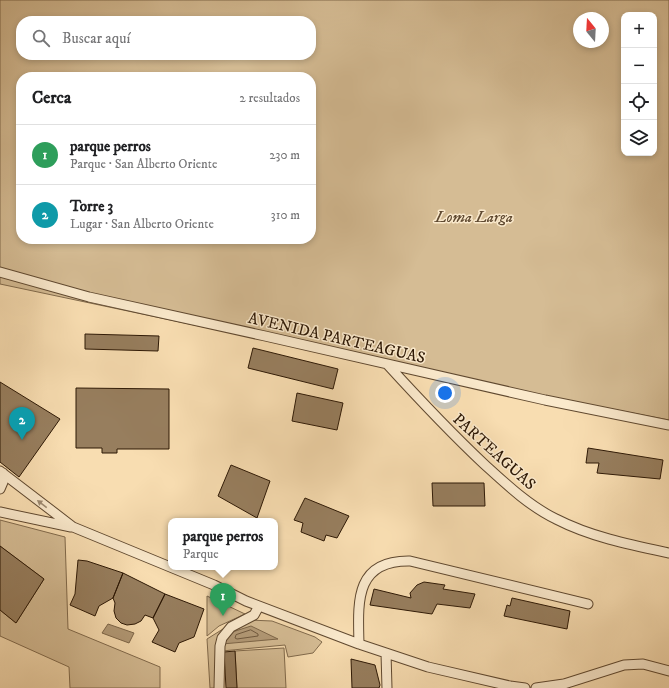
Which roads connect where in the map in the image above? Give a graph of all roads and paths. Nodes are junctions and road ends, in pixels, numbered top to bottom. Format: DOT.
graph roads {
  1 [pos="0,272"];
  2 [pos="387,364"];
  3 [pos="669,424"];
  4 [pos="1,472"];
  5 [pos="0,489"];
  6 [pos="0,512"];
  7 [pos="73,528"];
  8 [pos="669,553"];
  9 [pos="168,566"];
  10 [pos="177,570"];
  11 [pos="588,604"];
  12 [pos="259,606"];
  13 [pos="359,644"];
  14 [pos="386,653"];
  15 [pos="669,671"];
  16 [pos="218,688"];
  17 [pos="387,688"];
  18 [pos="525,688"];
  19 [pos="536,688"];
  1 -- 2 [label="street, AVENIDA PARTEAGUAS"];
  2 -- 3 [label="street, AVENIDA PARTEAGUAS"];
  2 -- 8 [label="street, PARTEAGUAS"];
  4 -- 5 [label="street"];
  7 -- 4 [label="street, one-way"];
  6 -- 7 [label="street"];
  7 -- 9 [label="street"];
  10 -- 12 [label="street"];
  11 -- 13 [label="street"];
  12 -- 13 [label="street"];
  12 -- 16 [label="street"];
  13 -- 14 [label="street"];
  14 -- 17 [label="street"];
  14 -- 18 [label="street"];
  15 -- 19 [label="street"];
}
